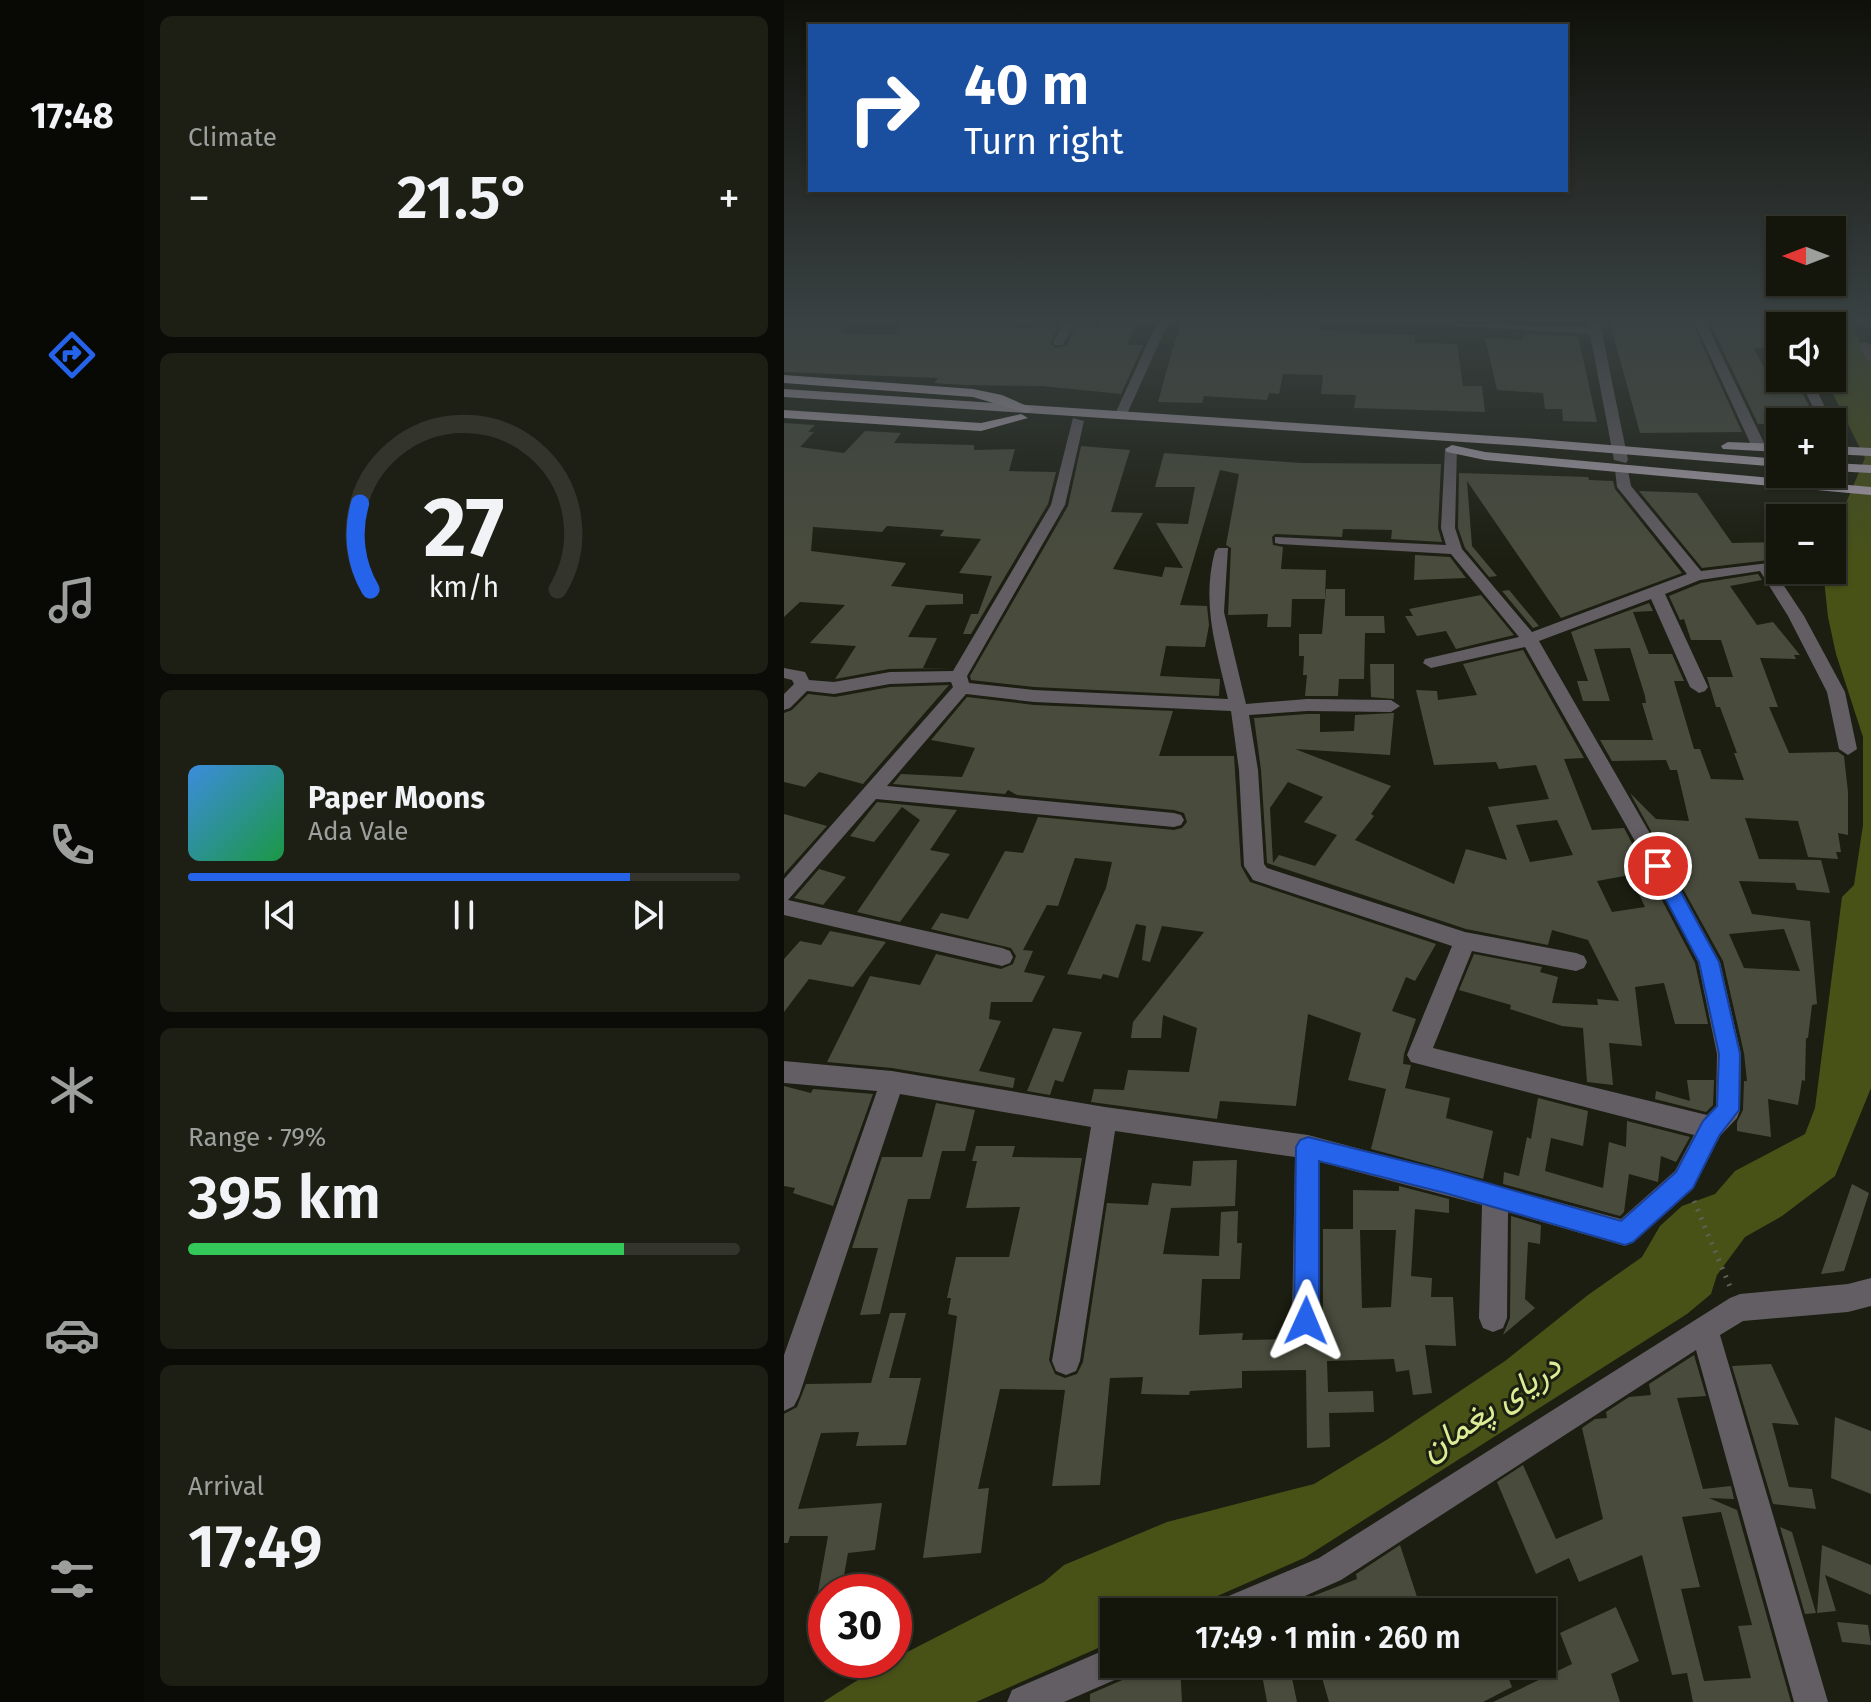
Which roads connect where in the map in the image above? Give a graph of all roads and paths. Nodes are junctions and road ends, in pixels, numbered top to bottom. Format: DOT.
graph roads {
  1 [pos="918,402"];
  2 [pos="1004,402"];
  3 [pos="1126,402"];
  4 [pos="1610,402"];
  5 [pos="1738,402"];
  6 [pos="784,405"];
  7 [pos="784,414"];
  8 [pos="1024,414"];
  9 [pos="1121,414"];
  10 [pos="1078,421"];
  11 [pos="1323,434"];
  12 [pos="1759,447"];
  13 [pos="1766,447"];
  14 [pos="1452,449"];
  15 [pos="1846,451"];
  16 [pos="1871,452"];
  17 [pos="1620,455"];
  18 [pos="1766,462"];
  19 [pos="1871,469"];
  20 [pos="1766,471"];
  21 [pos="1766,471"];
  22 [pos="1846,475"];
  23 [pos="1846,478"];
  24 [pos="1871,479"];
  25 [pos="1846,482"];
  26 [pos="1871,491"];
  27 [pos="1280,540"];
  28 [pos="1455,550"];
  29 [pos="1223,551"];
  30 [pos="1697,576"];
  31 [pos="1656,592"];
  32 [pos="1529,639"];
  33 [pos="1431,663"];
  34 [pos="784,673"];
  35 [pos="960,682"];
  36 [pos="803,685"];
  37 [pos="1699,687"];
  38 [pos="784,704"];
  39 [pos="1391,706"];
  40 [pos="1238,708"];
  41 [pos="1848,749"];
  42 [pos="873,792"];
  43 [pos="1174,820"];
  44 [pos="784,893"];
  45 [pos="784,907"];
  46 [pos="1465,941"];
  47 [pos="1002,957"];
  48 [pos="1576,962"];
  49 [pos="784,1072"];
  50 [pos="892,1082"];
  51 [pos="1105,1118"];
  52 [pos="1711,1128"];
  53 [pos="1308,1147"];
  54 [pos="1691,1192"];
  55 [pos="1495,1196"];
  56 [pos="1871,1292"];
  57 [pos="1737,1301"];
  58 [pos="1493,1318"];
  59 [pos="1306,1321"];
  60 [pos="1704,1329"];
  61 [pos="1066,1361"];
  62 [pos="784,1396"];
  63 [pos="1263,1598"];
  64 [pos="1100,1669"];
  65 [pos="1024,1702"];
  66 [pos="1811,1702"];
  1 -- 8 [label="main road"];
  2 -- 8 [label="highway"];
  3 -- 9 [label="street"];
  4 -- 17 [label="street"];
  5 -- 12 [label="street"];
  6 -- 8 [label="main road"];
  7 -- 8 [label="highway"];
  8 -- 9 [label="main road"];
  8 -- 10 [label="main road"];
  9 -- 11 [label="main road"];
  10 -- 11 [label="main road"];
  10 -- 35 [label="street"];
  11 -- 14 [label="main road"];
  11 -- 17 [label="main road"];
  12 -- 13 [label="main road"];
  12 -- 17 [label="main road"];
  14 -- 17 [label="main road"];
  14 -- 28 [label="street"];
  15 -- 16 [label="main road"];
  17 -- 18 [label="main road"];
  17 -- 20 [label="main road"];
  17 -- 21 [label="main road"];
  17 -- 30 [label="street"];
  19 -- 22 [label="main road"];
  23 -- 24 [label="main road"];
  25 -- 26 [label="main road"];
  27 -- 28 [label="street"];
  28 -- 32 [label="street"];
  29 -- 40 [label="street"];
  30 -- 31 [label="street"];
  30 -- 41 [label="street"];
  31 -- 32 [label="street"];
  31 -- 37 [label="street"];
  32 -- 33 [label="street"];
  32 -- 52 [label="street"];
  34 -- 36 [label="street"];
  35 -- 36 [label="street"];
  35 -- 40 [label="street"];
  35 -- 42 [label="street"];
  36 -- 38 [label="street"];
  39 -- 40 [label="street"];
  40 -- 46 [label="street"];
  42 -- 43 [label="street"];
  42 -- 44 [label="street"];
  45 -- 47 [label="street"];
  46 -- 48 [label="street"];
  46 -- 52 [label="street"];
  49 -- 50 [label="street"];
  50 -- 51 [label="street"];
  50 -- 62 [label="street"];
  51 -- 53 [label="street"];
  51 -- 61 [label="street"];
  52 -- 55 [label="street"];
  53 -- 55 [label="street"];
  53 -- 59 [label="street"];
  54 -- 57 [label="path"];
  55 -- 58 [label="street"];
  56 -- 57 [label="street"];
  57 -- 60 [label="street"];
  60 -- 63 [label="street"];
  60 -- 66 [label="street"];
  64 -- 65 [label="street"];
}
